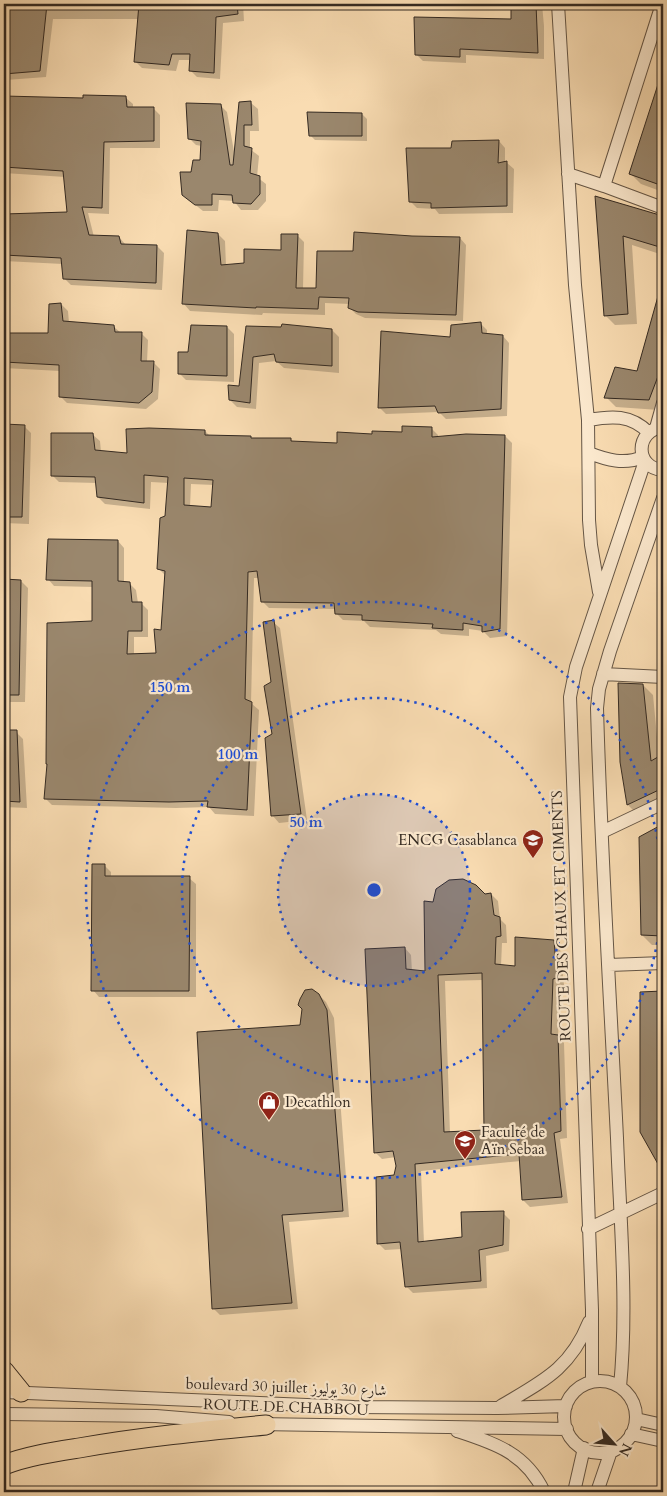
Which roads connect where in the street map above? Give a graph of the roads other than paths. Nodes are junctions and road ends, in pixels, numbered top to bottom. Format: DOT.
graph roads {
  1 [pos="558,4"];
  2 [pos="662,4"];
  3 [pos="568,174"];
  4 [pos="604,186"];
  5 [pos="663,208"];
  6 [pos="663,403"];
  7 [pos="588,420"];
  8 [pos="656,429"];
  9 [pos="589,454"];
  10 [pos="644,459"];
  11 [pos="663,470"];
  12 [pos="663,498"];
  13 [pos="600,594"];
  14 [pos="603,674"];
  15 [pos="663,677"];
  16 [pos="663,803"];
  17 [pos="602,832"];
  18 [pos="663,963"];
  19 [pos="609,965"];
  20 [pos="663,1193"];
  21 [pos="620,1214"];
  22 [pos="588,1229"];
  23 [pos="592,1315"];
  24 [pos="4,1371"];
  25 [pos="592,1382"];
  26 [pos="620,1387"];
  27 [pos="12,1392"];
  28 [pos="566,1406"];
  29 [pos="499,1408"];
  30 [pos="4,1414"];
  31 [pos="636,1419"];
  32 [pos="266,1425"];
  33 [pos="663,1425"];
  34 [pos="445,1427"];
  35 [pos="567,1429"];
  36 [pos="631,1434"];
  37 [pos="663,1441"];
  38 [pos="584,1448"];
  39 [pos="611,1451"];
  40 [pos="4,1465"];
  41 [pos="544,1492"];
  42 [pos="574,1492"];
  43 [pos="597,1492"];
  1 -- 3 [label="street"];
  2 -- 4 [label="street"];
  3 -- 4 [label="street"];
  3 -- 7 [label="street"];
  4 -- 5 [label="street"];
  6 -- 8 [label="street"];
  7 -- 8 [label="street"];
  7 -- 9 [label="street"];
  8 -- 10 [label="street, ROUTE DES CHAUX ET CIMENTS"];
  9 -- 10 [label="street"];
  9 -- 13 [label="street"];
  10 -- 11 [label="street"];
  10 -- 13 [label="street, ROUTE DES CHAUX ET CIMENTS"];
  12 -- 14 [label="street"];
  13 -- 22 [label="street, ROUTE DES CHAUX ET CIMENTS"];
  14 -- 15 [label="street"];
  14 -- 17 [label="street"];
  16 -- 17 [label="street"];
  17 -- 19 [label="street"];
  18 -- 19 [label="street"];
  19 -- 21 [label="street"];
  20 -- 21 [label="street"];
  21 -- 22 [label="street"];
  21 -- 26 [label="street"];
  22 -- 23 [label="street, ROUTE DES CHAUX ET CIMENTS"];
  23 -- 25 [label="street, ROUTE DES CHAUX ET CIMENTS"];
  23 -- 29 [label="street"];
  24 -- 27 [label="highway"];
  25 -- 26 [label="street"];
  25 -- 28 [label="street"];
  26 -- 31 [label="street"];
  27 -- 29 [label="street, boulevard 30 juillet شارع 30 يوليوز"];
  28 -- 29 [label="street, boulevard 30 juillet شارع 30 يوليوز"];
  28 -- 35 [label="street"];
  30 -- 32 [label="street, ROUTE DE CHABBOU"];
  31 -- 33 [label="street"];
  31 -- 36 [label="street"];
  32 -- 34 [label="street, ROUTE DE CHABBOU"];
  32 -- 40 [label="highway"];
  34 -- 35 [label="street, ROUTE DE CHABBOU"];
  34 -- 41 [label="street"];
  35 -- 38 [label="street"];
  36 -- 37 [label="street"];
  36 -- 39 [label="street"];
  38 -- 39 [label="street"];
  38 -- 42 [label="street"];
  39 -- 43 [label="street"];
}
